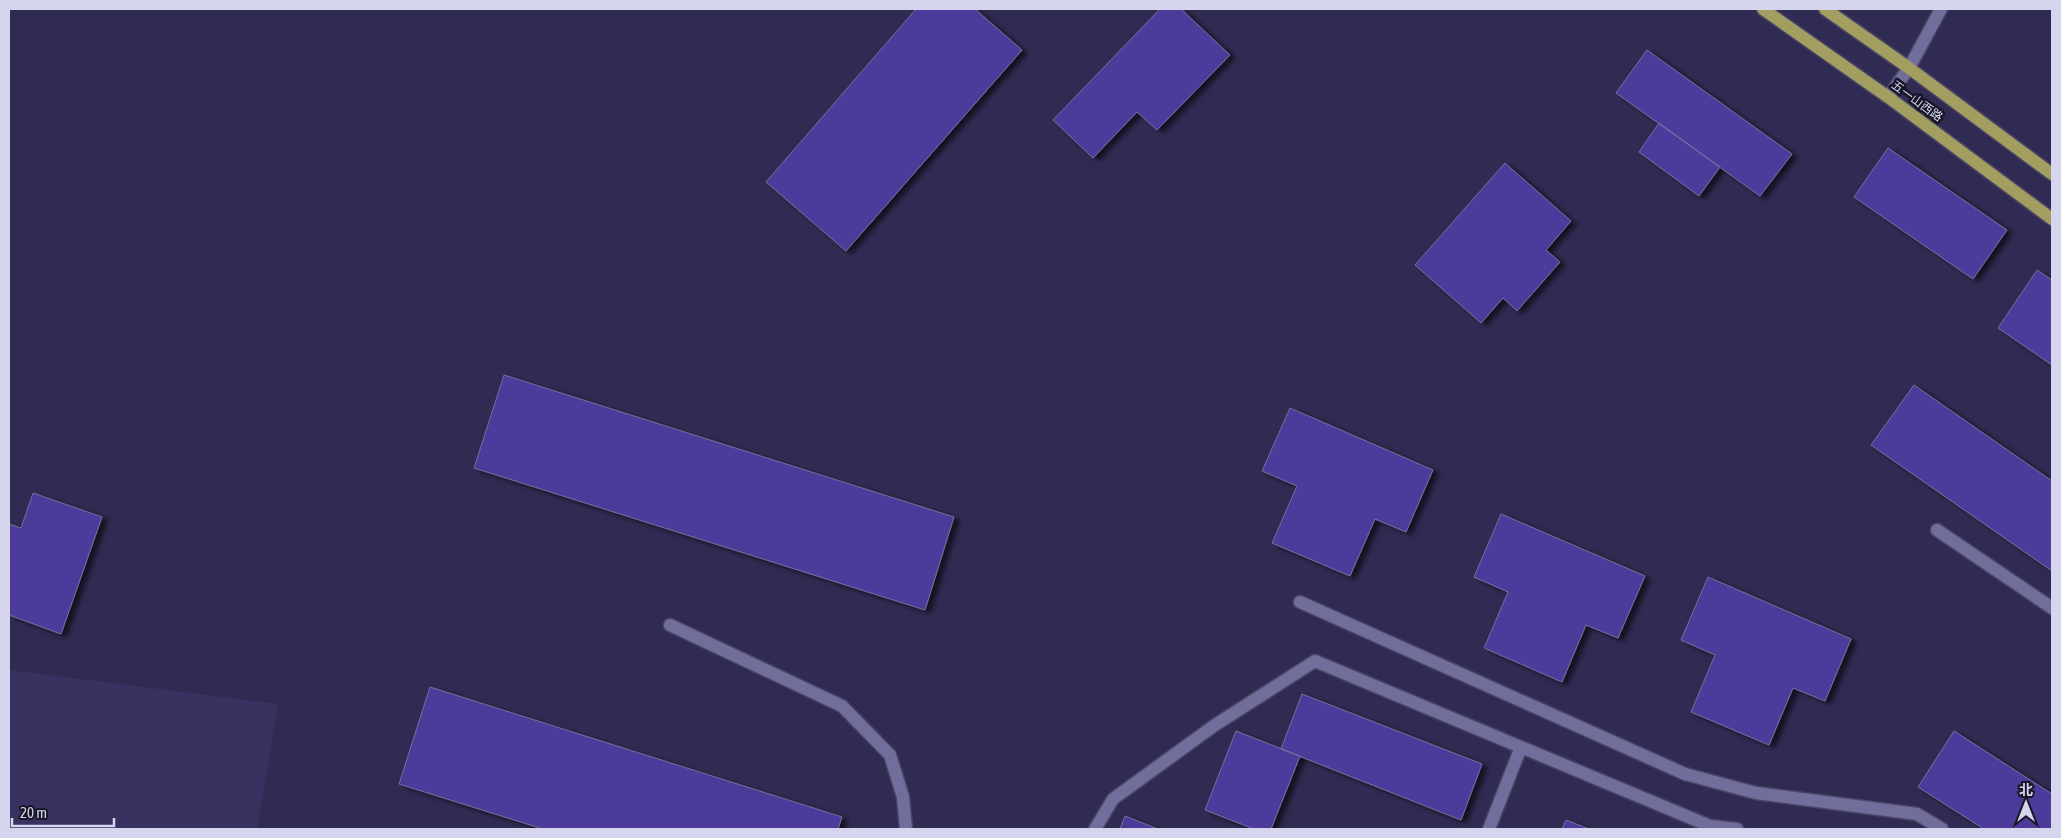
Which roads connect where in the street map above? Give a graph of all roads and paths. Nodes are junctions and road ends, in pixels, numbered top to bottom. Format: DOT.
graph roads {
  1 [pos="1762,9"];
  2 [pos="1825,9"];
  3 [pos="1941,9"];
  4 [pos="1909,68"];
  5 [pos="1888,97"];
  6 [pos="2052,174"];
  7 [pos="2052,219"];
  8 [pos="1937,530"];
  9 [pos="1300,602"];
  10 [pos="2052,608"];
  11 [pos="670,625"];
  12 [pos="1521,747"];
  13 [pos="906,829"];
  14 [pos="1095,829"];
  15 [pos="1489,829"];
  16 [pos="1737,829"];
  17 [pos="1942,829"];
  1 -- 5 [label="main road, 五一山西路"];
  2 -- 4 [label="main road, 五一山西路"];
  3 -- 4 [label="street"];
  4 -- 5 [label="street"];
  4 -- 6 [label="main road, 五一山西路"];
  5 -- 7 [label="main road, 五一山西路"];
  8 -- 10 [label="street"];
  9 -- 17 [label="street"];
  11 -- 13 [label="street"];
  12 -- 14 [label="street"];
  12 -- 15 [label="street"];
  12 -- 16 [label="street"];
}
